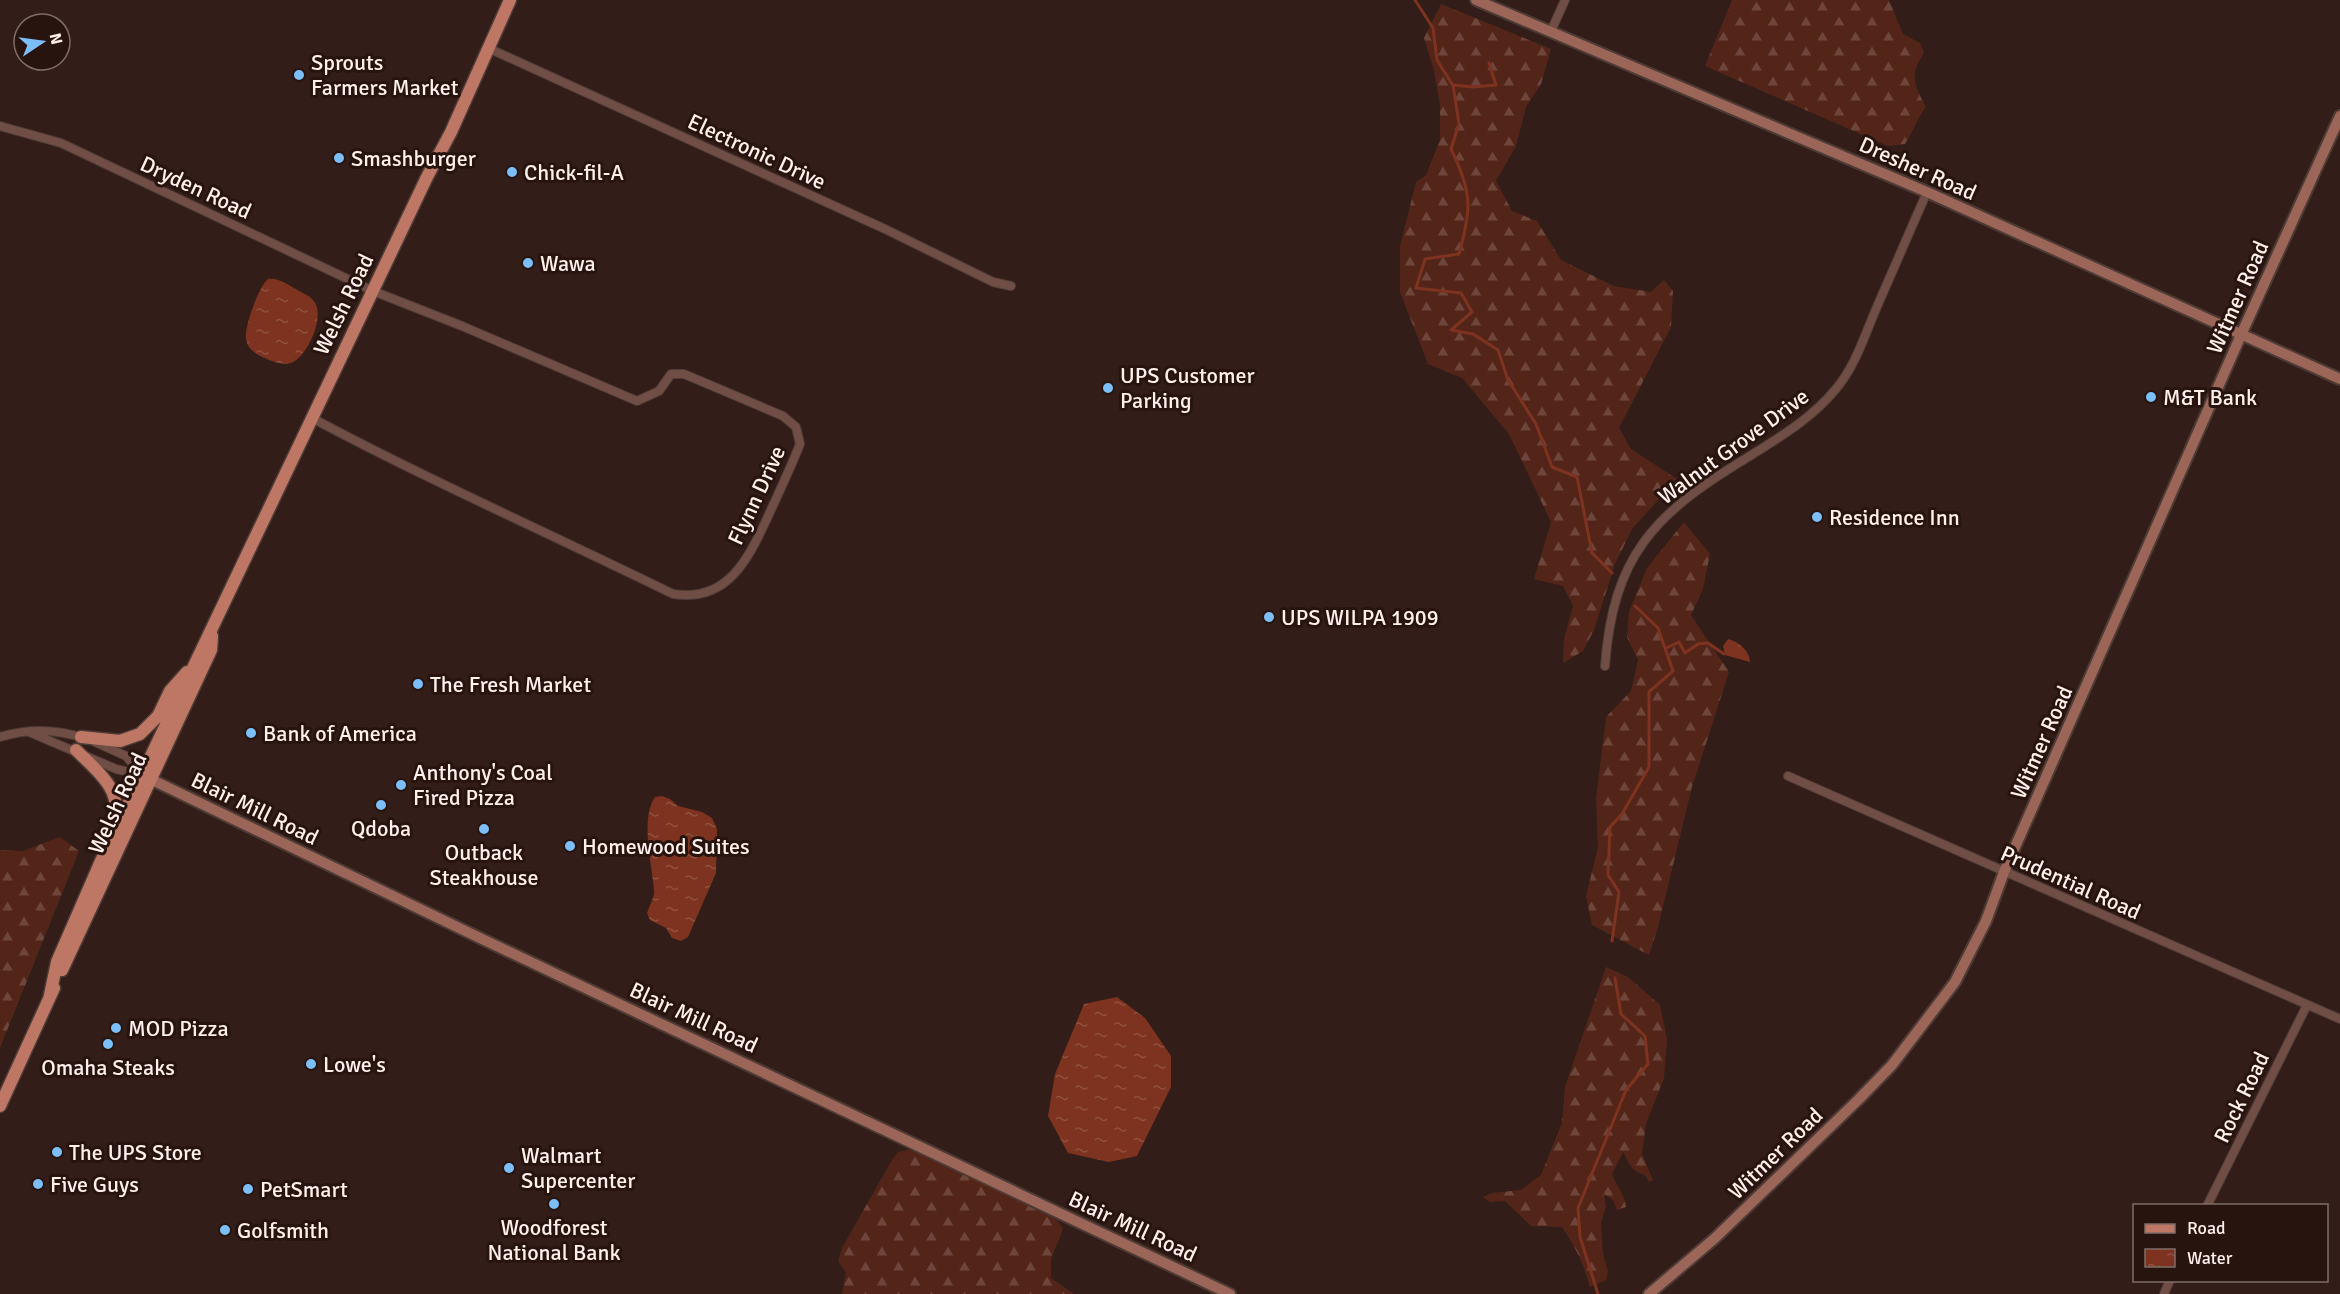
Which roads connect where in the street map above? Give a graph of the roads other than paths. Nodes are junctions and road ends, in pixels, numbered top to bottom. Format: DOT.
graph roads {
  1 [pos="510,0"];
  2 [pos="1476,0"];
  3 [pos="1565,0"];
  4 [pos="1551,31"];
  5 [pos="488,48"];
  6 [pos="2340,116"];
  7 [pos="0,126"];
  8 [pos="1927,192"];
  9 [pos="1011,286"];
  10 [pos="373,291"];
  11 [pos="2241,335"];
  12 [pos="2340,379"];
  13 [pos="312,418"];
  14 [pos="213,626"];
  15 [pos="196,663"];
  16 [pos="1605,666"];
  17 [pos="27,731"];
  18 [pos="0,737"];
  19 [pos="81,737"];
  20 [pos="76,750"];
  21 [pos="1788,776"];
  22 [pos="146,777"];
  23 [pos="101,862"];
  24 [pos="2004,872"];
  25 [pos="50,995"];
  26 [pos="2307,1005"];
  27 [pos="2340,1019"];
  28 [pos="0,1106"];
  29 [pos="2208,1204"];
  30 [pos="1230,1294"];
  31 [pos="1648,1294"];
  1 -- 5 [label="main road, Welsh Road"];
  2 -- 4 [label="main road, Dresher Road"];
  3 -- 4 [label="street"];
  4 -- 8 [label="main road, Dresher Road"];
  5 -- 9 [label="street, Electronic Drive"];
  5 -- 10 [label="main road, Welsh Road"];
  6 -- 11 [label="main road, Witmer Road"];
  7 -- 10 [label="street, Dryden Road"];
  8 -- 11 [label="main road, Dresher Road"];
  8 -- 16 [label="street, Walnut Grove Drive"];
  10 -- 13 [label="main road, Welsh Road"];
  10 -- 13 [label="street, Flynn Drive"];
  11 -- 12 [label="main road, Dresher Road"];
  11 -- 24 [label="main road, Witmer Road"];
  13 -- 14 [label="main road, Welsh Road"];
  14 -- 15 [label="main road, Welsh Road"];
  14 -- 22 [label="main road, Welsh Road"];
  15 -- 19 [label="main road"];
  15 -- 22 [label="main road, Welsh Road"];
  17 -- 18 [label="street"];
  17 -- 19 [label="street"];
  17 -- 20 [label="street"];
  19 -- 22 [label="street"];
  20 -- 22 [label="street"];
  20 -- 23 [label="main road"];
  21 -- 24 [label="street, Prudential Road"];
  22 -- 23 [label="main road, Welsh Road"];
  22 -- 25 [label="main road, Welsh Road"];
  22 -- 30 [label="main road, Blair Mill Road"];
  23 -- 25 [label="main road, Welsh Road"];
  24 -- 26 [label="street, Prudential Road"];
  24 -- 31 [label="main road, Witmer Road"];
  25 -- 28 [label="main road, Welsh Road"];
  26 -- 27 [label="street, Prudential Road"];
  26 -- 29 [label="street, Rock Road"];
}
